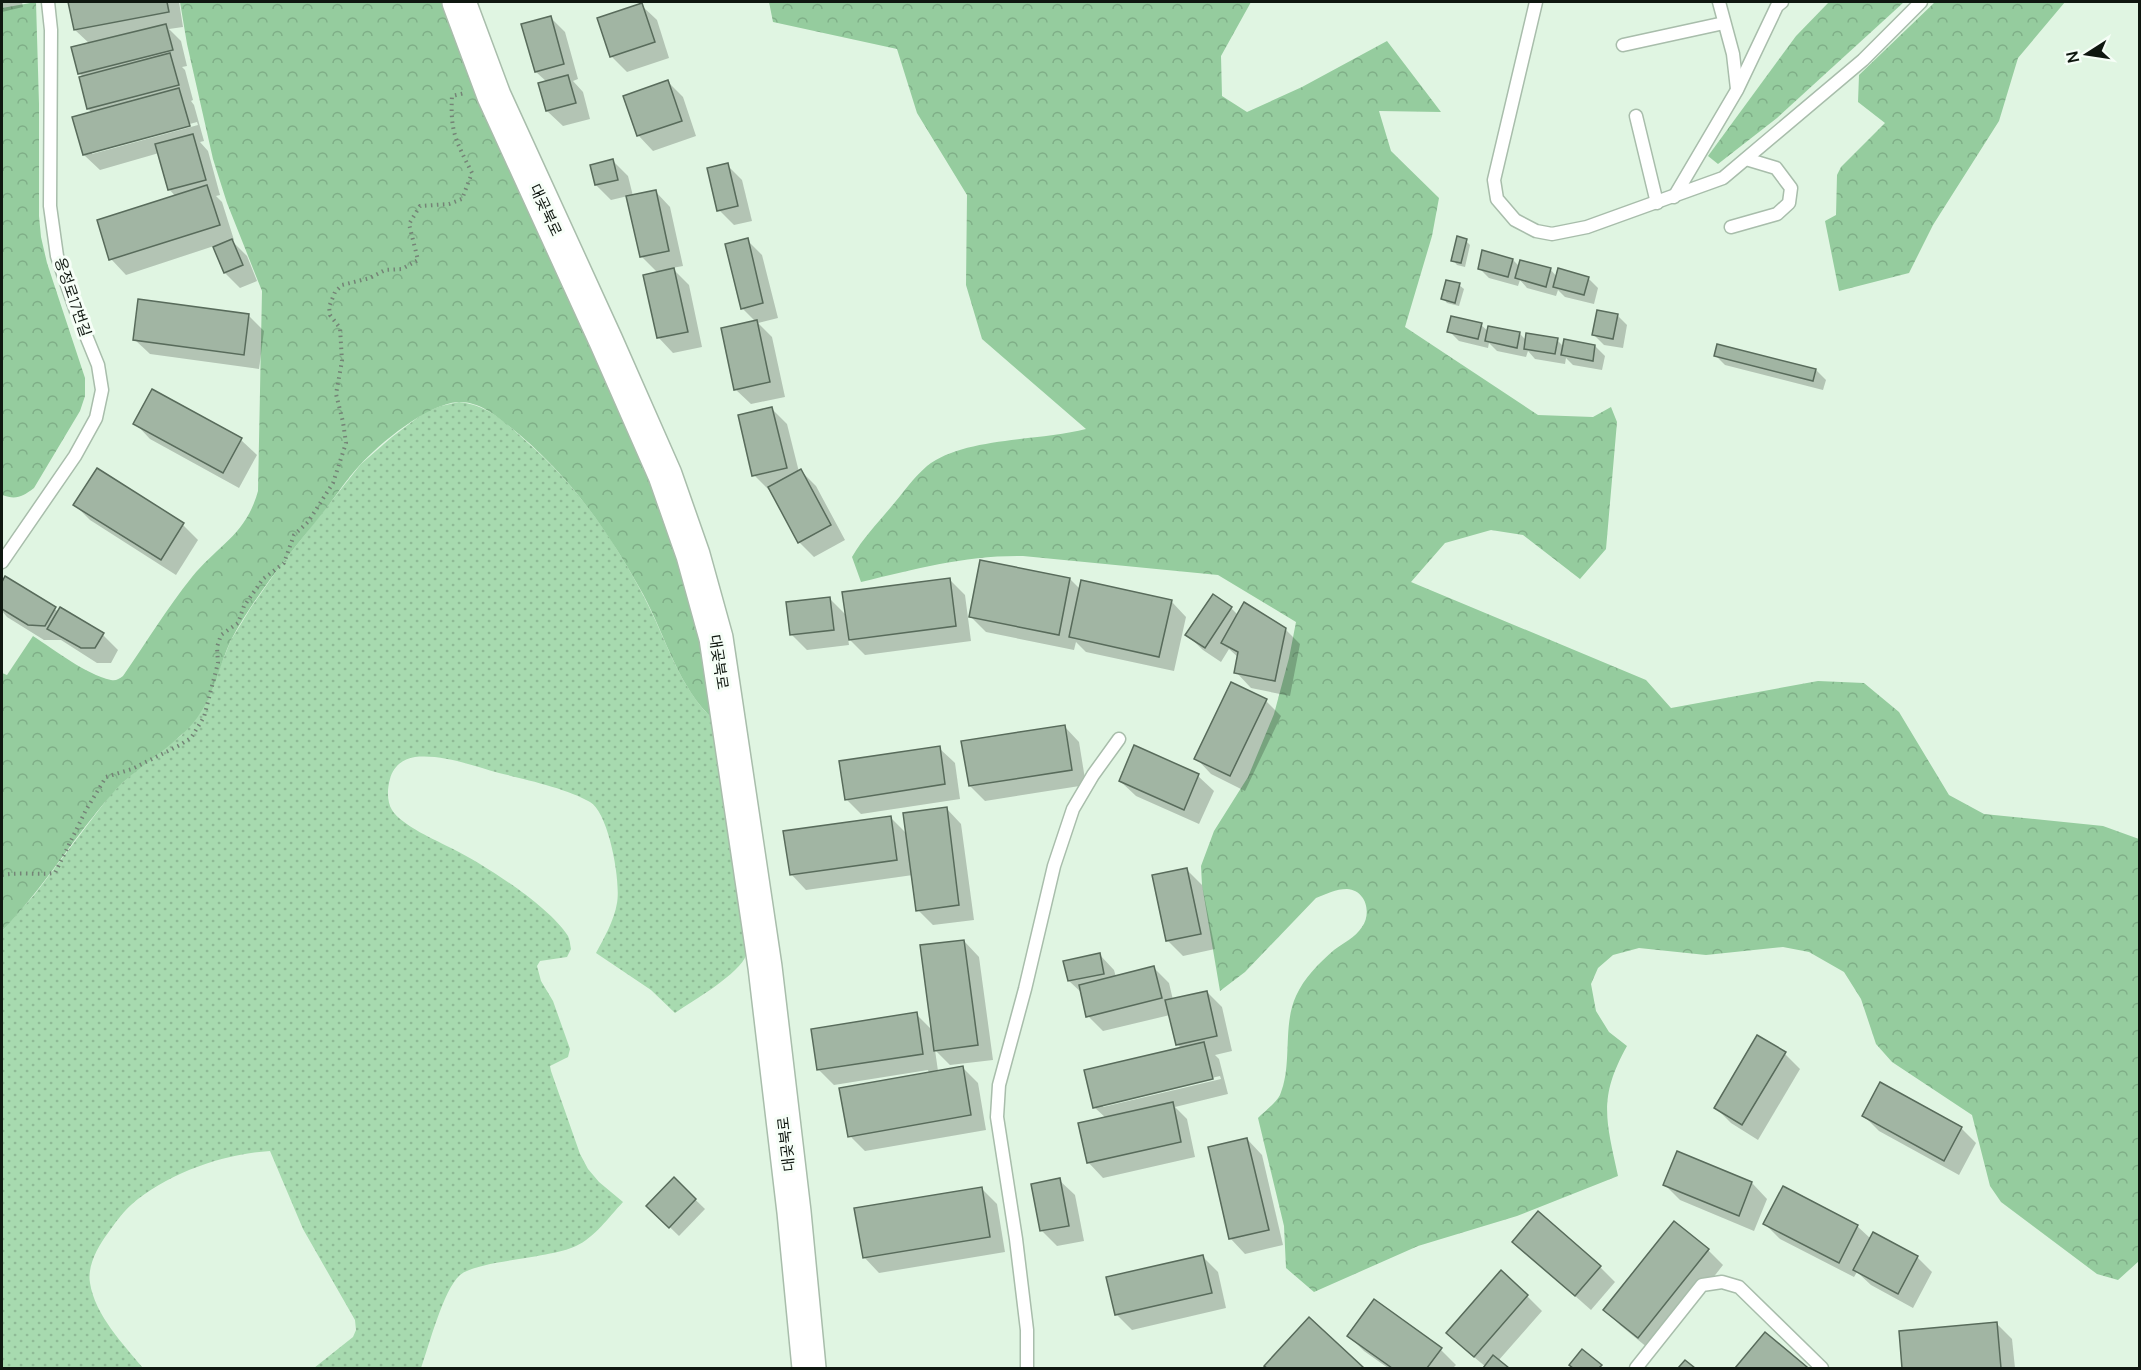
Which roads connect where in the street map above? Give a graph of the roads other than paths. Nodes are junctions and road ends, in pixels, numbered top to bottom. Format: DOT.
graph roads {
  1 [pos="48,2"];
  2 [pos="459,2"];
  3 [pos="1536,2"];
  4 [pos="1719,2"];
  5 [pos="1782,2"];
  6 [pos="1921,2"];
  7 [pos="1725,23"];
  8 [pos="1623,45"];
  9 [pos="1737,90"];
  10 [pos="1636,116"];
  11 [pos="1746,159"];
  12 [pos="1674,197"];
  13 [pos="1658,203"];
  14 [pos="1731,227"];
  15 [pos="2,562"];
  16 [pos="1119,739"];
  17 [pos="808,1368"];
  18 [pos="1027,1368"];
  19 [pos="1636,1368"];
  20 [pos="1822,1368"];
  1 -- 15 [label="lane, 옹정로17번길"];
  2 -- 17 [label="street, 대곶북로"];
  3 -- 13 [label="lane"];
  4 -- 7 [label="lane"];
  5 -- 9 [label="lane"];
  6 -- 11 [label="lane"];
  7 -- 8 [label="lane"];
  7 -- 9 [label="lane"];
  9 -- 12 [label="lane"];
  10 -- 13 [label="lane"];
  11 -- 12 [label="lane"];
  11 -- 14 [label="lane"];
  12 -- 13 [label="lane"];
  16 -- 18 [label="lane"];
  19 -- 20 [label="lane"];
}
